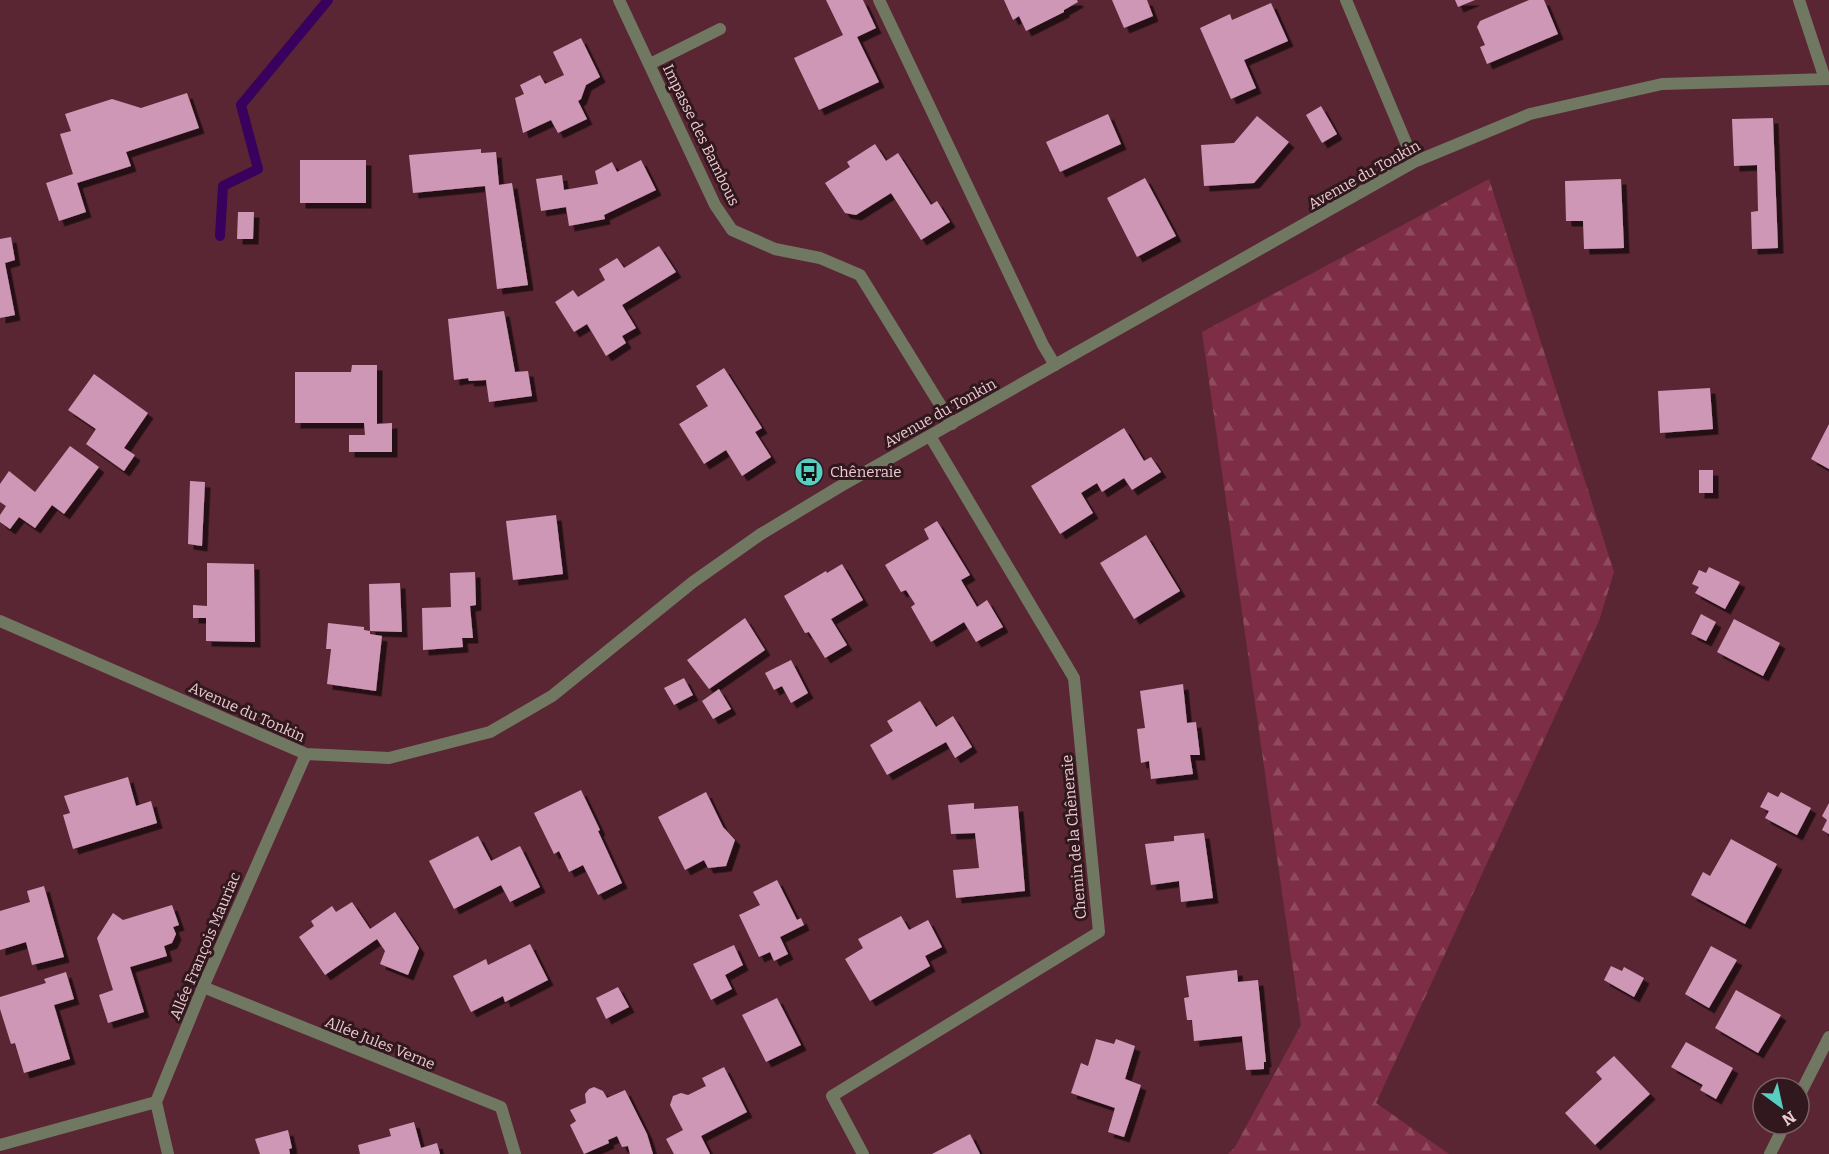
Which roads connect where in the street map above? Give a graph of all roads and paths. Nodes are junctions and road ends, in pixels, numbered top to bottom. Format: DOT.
graph roads {
  1 [pos="619,0"];
  2 [pos="879,0"];
  3 [pos="1346,0"];
  4 [pos="1799,0"];
  5 [pos="720,29"];
  6 [pos="650,64"];
  7 [pos="1827,79"];
  8 [pos="1414,162"];
  9 [pos="1055,365"];
  10 [pos="952,424"];
  11 [pos="930,436"];
  12 [pos="0,621"];
  13 [pos="306,754"];
  14 [pos="203,987"];
  15 [pos="1829,1037"];
  16 [pos="1809,1076"];
  17 [pos="156,1102"];
  18 [pos="1779,1136"];
  19 [pos="0,1145"];
  20 [pos="168,1154"];
  21 [pos="515,1154"];
  22 [pos="863,1154"];
  23 [pos="1770,1154"];
  1 -- 6 [label="street, Impasse des Bambous"];
  2 -- 9 [label="street"];
  3 -- 8 [label="street"];
  4 -- 7 [label="street"];
  5 -- 6 [label="street, Impasse des Bambous"];
  6 -- 10 [label="street, Impasse des Bambous"];
  7 -- 8 [label="street, Avenue du Tonkin"];
  8 -- 9 [label="street, Avenue du Tonkin"];
  9 -- 10 [label="street, Avenue du Tonkin"];
  10 -- 11 [label="street, Avenue du Tonkin"];
  11 -- 13 [label="street, Avenue du Tonkin"];
  11 -- 22 [label="street, Chemin de la Chêneraie"];
  12 -- 13 [label="street, Avenue du Tonkin"];
  13 -- 14 [label="street, Allée François Mauriac"];
  14 -- 17 [label="street, Allée François Mauriac"];
  14 -- 21 [label="street, Allée Jules Verne"];
  15 -- 16 [label="street"];
  17 -- 19 [label="street"];
  17 -- 20 [label="street"];
  18 -- 23 [label="street"];
}
